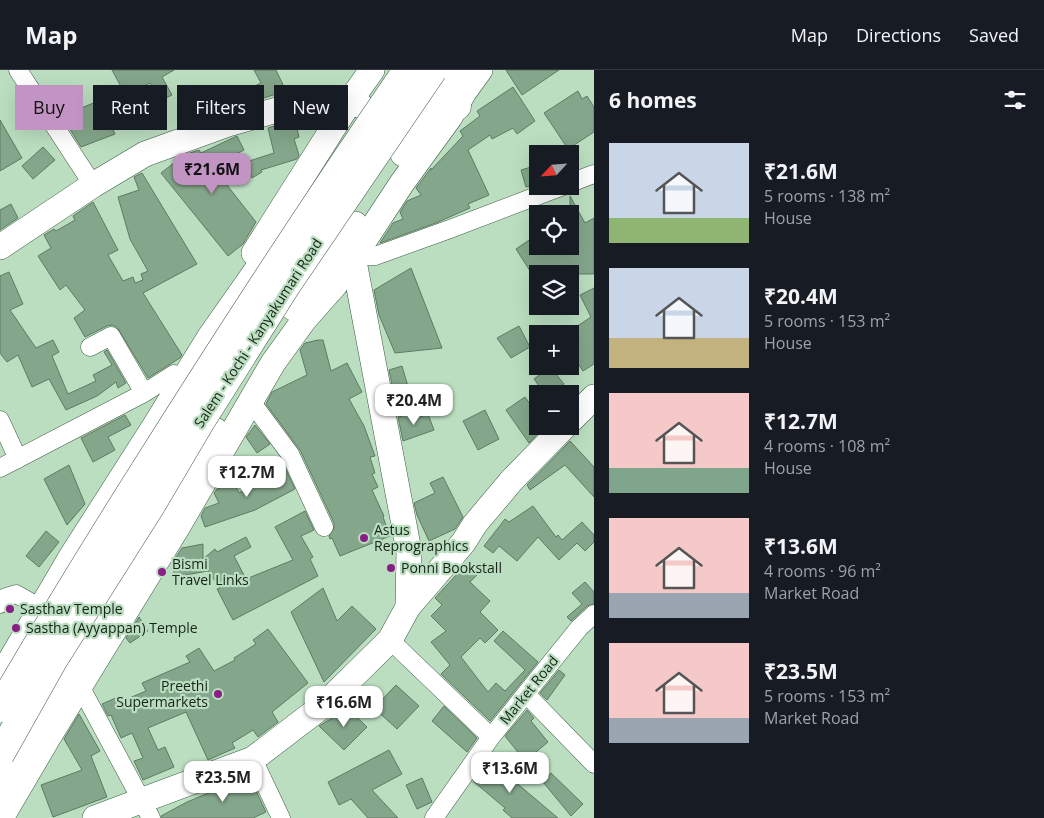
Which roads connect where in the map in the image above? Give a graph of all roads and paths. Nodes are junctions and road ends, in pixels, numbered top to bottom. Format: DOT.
graph roads {
  1 [pos="18,70"];
  2 [pos="372,70"];
  3 [pos="392,70"];
  4 [pos="407,70"];
  5 [pos="425,70"];
  6 [pos="480,70"];
  7 [pos="451,82"];
  8 [pos="358,104"];
  9 [pos="416,151"];
  10 [pos="594,174"];
  11 [pos="579,180"];
  12 [pos="93,185"];
  13 [pos="539,195"];
  14 [pos="0,248"];
  15 [pos="353,256"];
  16 [pos="90,347"];
  17 [pos="174,374"];
  18 [pos="144,393"];
  19 [pos="594,397"];
  20 [pos="250,400"];
  21 [pos="579,412"];
  22 [pos="0,420"];
  23 [pos="556,435"];
  24 [pos="18,459"];
  25 [pos="0,468"];
  26 [pos="324,527"];
  27 [pos="463,542"];
  28 [pos="409,551"];
  29 [pos="32,603"];
  30 [pos="0,604"];
  31 [pos="408,607"];
  32 [pos="594,614"];
  33 [pos="390,640"];
  34 [pos="0,658"];
  35 [pos="0,678"];
  36 [pos="80,686"];
  37 [pos="526,694"];
  38 [pos="0,708"];
  39 [pos="491,738"];
  40 [pos="0,755"];
  41 [pos="253,759"];
  42 [pos="594,764"];
  43 [pos="0,785"];
  44 [pos="146,810"];
  45 [pos="1,818"];
  46 [pos="96,818"];
  47 [pos="281,818"];
  48 [pos="434,818"];
  1 -- 12 [label="street"];
  2 -- 8 [label="main road"];
  3 -- 8 [label="main road"];
  4 -- 38 [label="main road, Salem - Kochi - Kanyakumari Road, bridge"];
  5 -- 7 [label="main road"];
  6 -- 7 [label="main road"];
  7 -- 9 [label="main road"];
  7 -- 40 [label="main road, Salem - Kochi - Kanyakumari Road, bridge"];
  8 -- 9 [label="main road"];
  8 -- 12 [label="main road"];
  8 -- 17 [label="main road"];
  8 -- 35 [label="main road"];
  9 -- 15 [label="main road"];
  9 -- 43 [label="main road"];
  10 -- 11 [label="street"];
  12 -- 14 [label="main road"];
  13 -- 15 [label="street"];
  15 -- 20 [label="main road"];
  15 -- 28 [label="main road"];
  16 -- 18 [label="street"];
  17 -- 18 [label="street"];
  17 -- 29 [label="main road"];
  18 -- 24 [label="street"];
  19 -- 21 [label="main road"];
  20 -- 26 [label="street"];
  20 -- 36 [label="main road"];
  22 -- 24 [label="street"];
  23 -- 27 [label="main road"];
  24 -- 25 [label="street"];
  27 -- 28 [label="main road"];
  27 -- 31 [label="main road"];
  28 -- 31 [label="main road"];
  29 -- 30 [label="street"];
  29 -- 34 [label="main road"];
  31 -- 33 [label="main road"];
  32 -- 37 [label="street, Market Road"];
  33 -- 39 [label="street"];
  33 -- 41 [label="main road"];
  36 -- 44 [label="street"];
  36 -- 45 [label="main road"];
  37 -- 39 [label="street, Market Road"];
  37 -- 42 [label="street"];
  39 -- 48 [label="street, Market Road"];
  41 -- 44 [label="main road"];
  41 -- 47 [label="street"];
  44 -- 46 [label="main road"];
}
